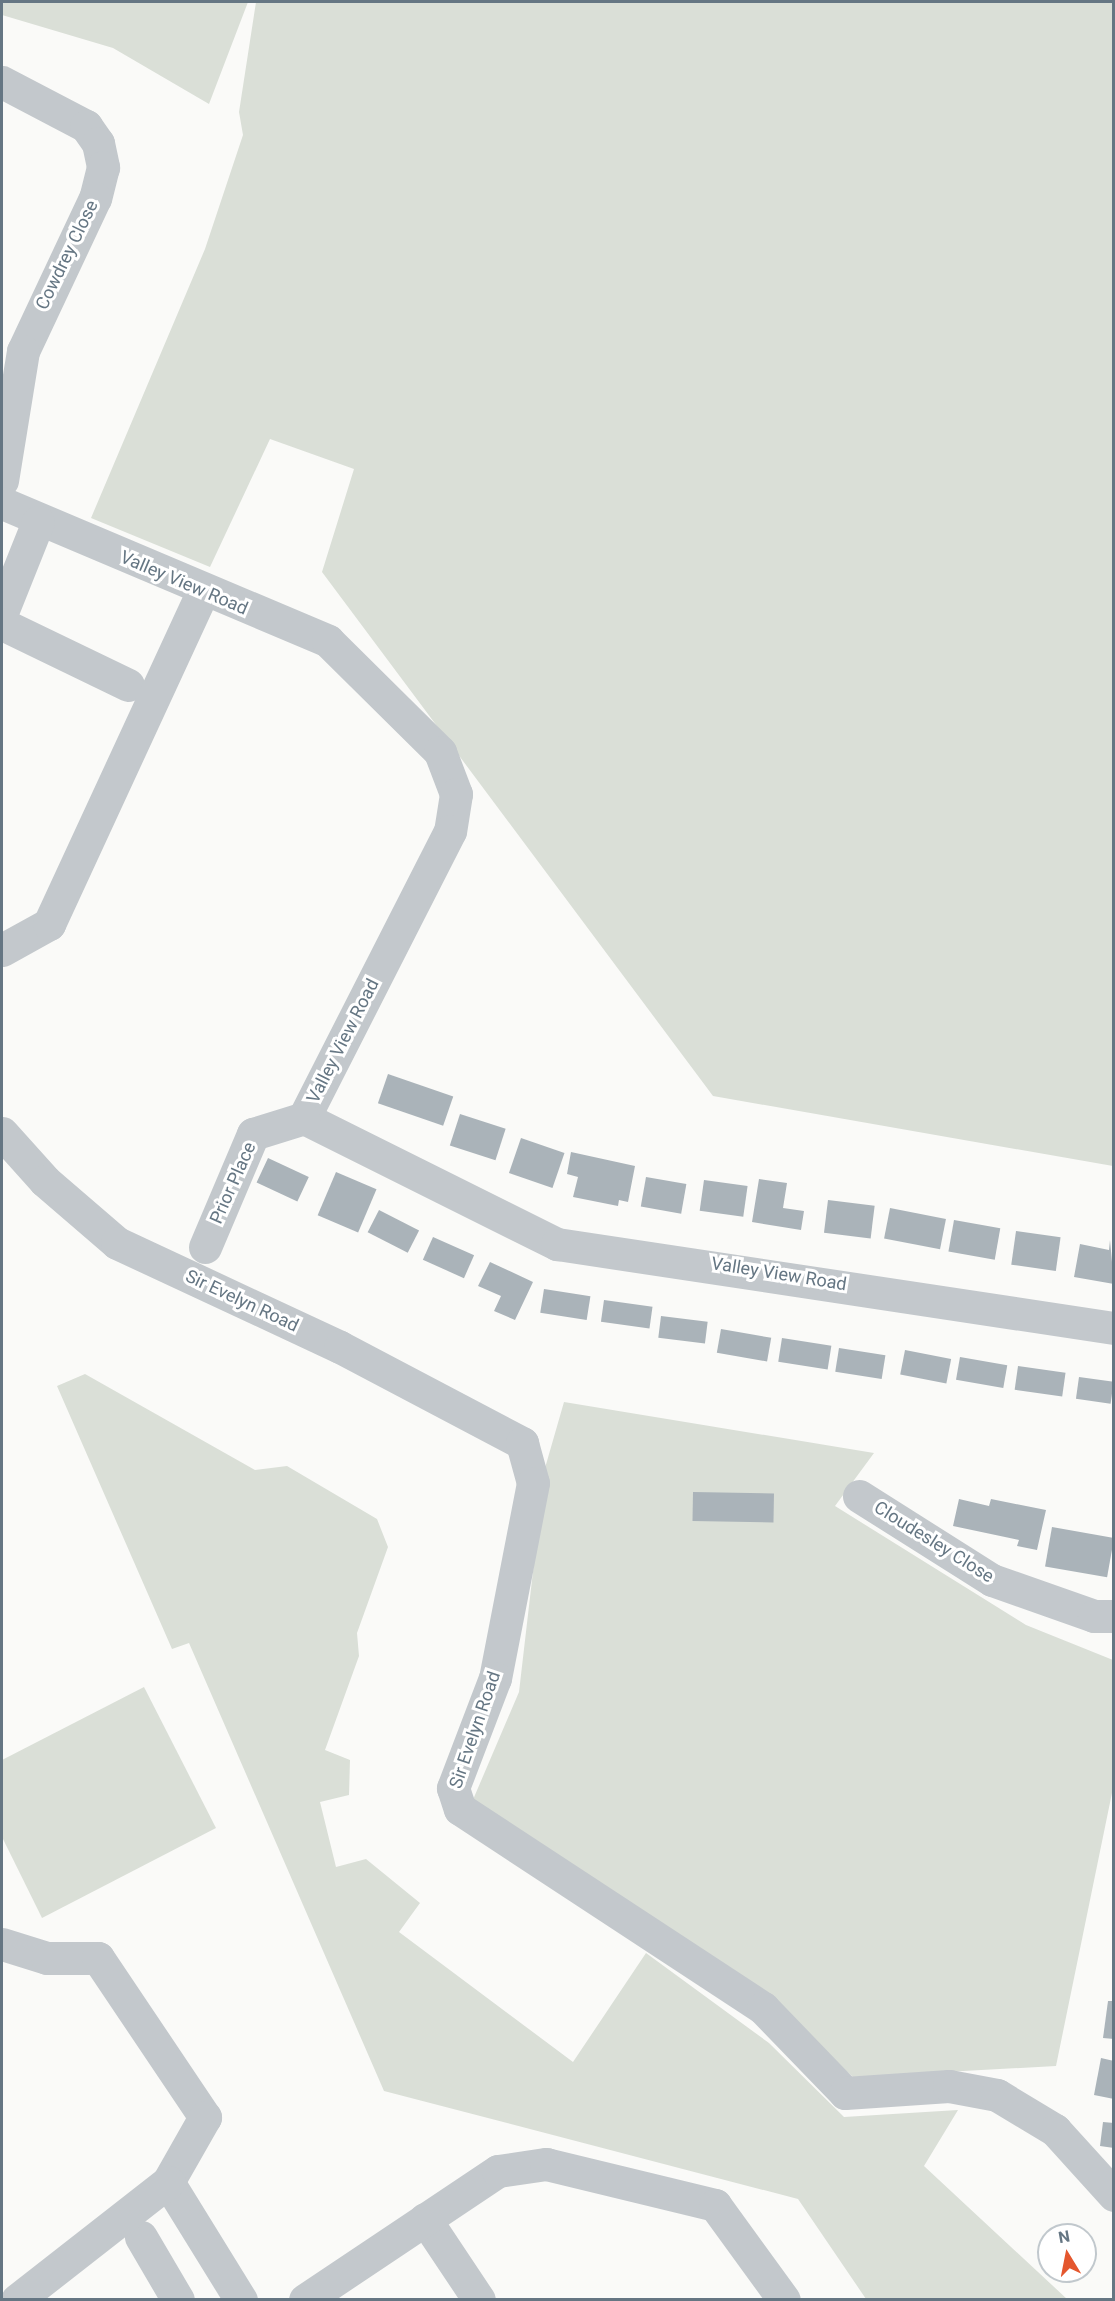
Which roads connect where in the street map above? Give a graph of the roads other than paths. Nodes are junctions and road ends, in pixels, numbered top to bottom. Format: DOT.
graph roads {
  1 [pos="2,82"];
  2 [pos="2,480"];
  3 [pos="2,503"];
  4 [pos="38,522"];
  5 [pos="203,591"];
  6 [pos="2,612"];
  7 [pos="2,624"];
  8 [pos="128,686"];
  9 [pos="2,950"];
  10 [pos="304,1118"];
  11 [pos="2,1133"];
  12 [pos="205,1247"];
  13 [pos="1113,1328"];
  14 [pos="859,1496"];
  15 [pos="1113,1616"];
  16 [pos="2,1944"];
  17 [pos="168,2181"];
  18 [pos="1113,2195"];
  19 [pos="426,2219"];
  20 [pos="141,2237"];
  21 [pos="2,2293"];
  22 [pos="307,2299"];
  23 [pos="6,2300"];
  24 [pos="17,2300"];
  25 [pos="178,2300"];
  26 [pos="241,2300"];
  27 [pos="479,2300"];
  28 [pos="784,2300"];
  1 -- 2 [label="street, Cowdrey Close"];
  3 -- 4 [label="street, Valley View Road"];
  4 -- 5 [label="street, Valley View Road"];
  4 -- 6 [label="street"];
  5 -- 9 [label="street"];
  5 -- 10 [label="street, Valley View Road"];
  7 -- 8 [label="street"];
  10 -- 12 [label="street, Prior Place"];
  10 -- 13 [label="street, Valley View Road"];
  11 -- 18 [label="street, Sir Evelyn Road"];
  14 -- 15 [label="street, Cloudesley Close"];
  16 -- 17 [label="street"];
  17 -- 24 [label="street"];
  17 -- 26 [label="street"];
  19 -- 22 [label="street"];
  19 -- 27 [label="street"];
  19 -- 28 [label="street"];
  20 -- 25 [label="street"];
  21 -- 23 [label="street"];
}
